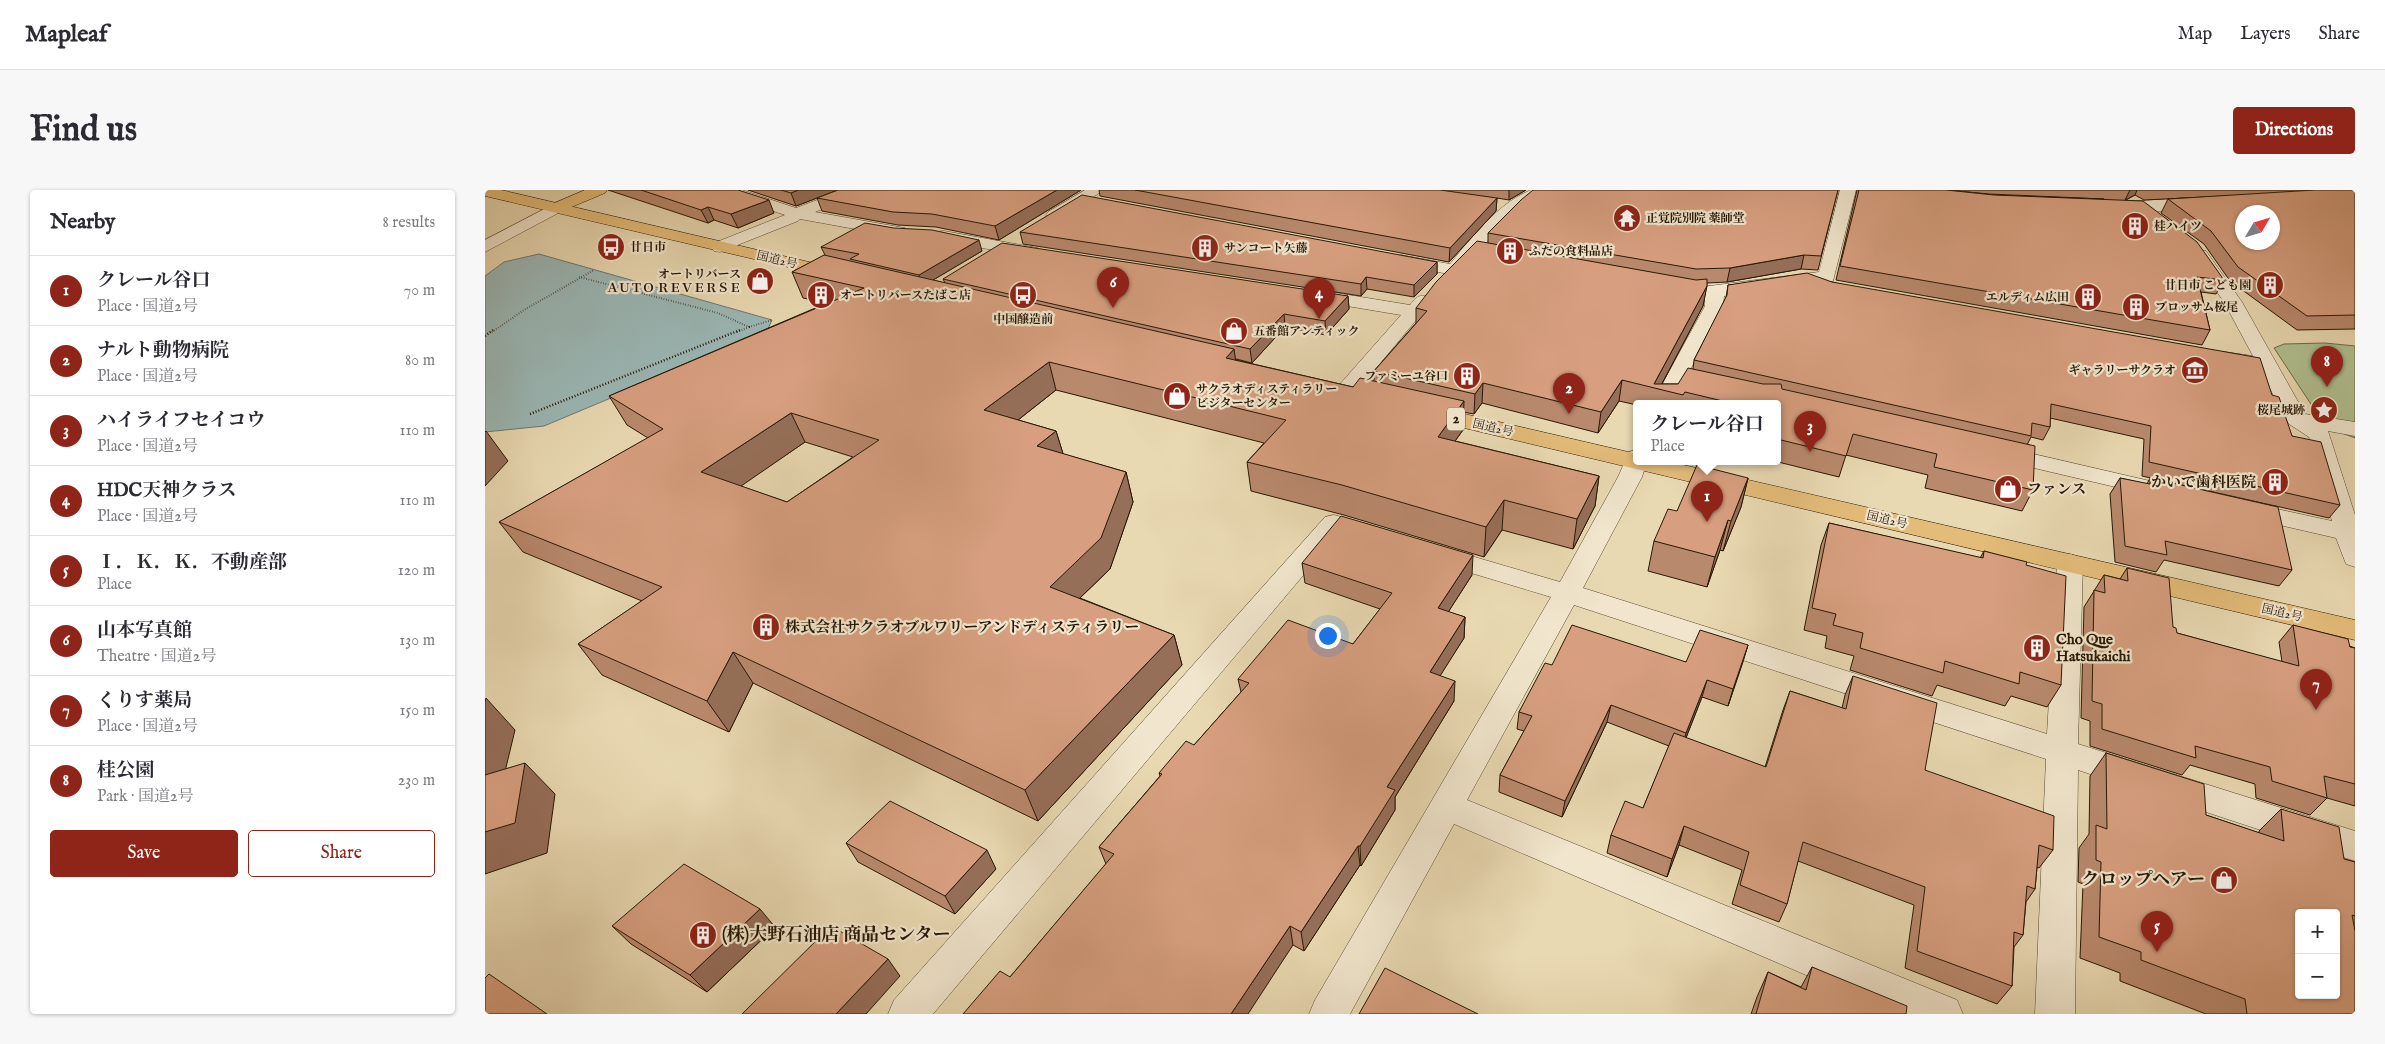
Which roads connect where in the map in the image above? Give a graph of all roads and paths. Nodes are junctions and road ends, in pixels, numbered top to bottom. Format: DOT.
graph roads {
  1 [pos="599,190"];
  2 [pos="725,190"];
  3 [pos="857,190"];
  4 [pos="1096,190"];
  5 [pos="1545,190"];
  6 [pos="1849,190"];
  7 [pos="2119,190"];
  8 [pos="485,191"];
  9 [pos="1081,199"];
  10 [pos="2223,201"];
  11 [pos="1109,204"];
  12 [pos="1489,204"];
  13 [pos="2095,206"];
  14 [pos="1512,207"];
  15 [pos="2140,207"];
  16 [pos="556,208"];
  17 [pos="796,213"];
  18 [pos="1042,222"];
  19 [pos="2161,223"];
  20 [pos="1022,235"];
  21 [pos="2183,240"];
  22 [pos="485,247"];
  23 [pos="720,247"];
  24 [pos="1001,248"];
  25 [pos="1471,251"];
  26 [pos="1490,254"];
  27 [pos="1050,255"];
  28 [pos="1387,257"];
  29 [pos="984,258"];
  30 [pos="594,270"];
  31 [pos="1454,270"];
  32 [pos="1801,276"];
  33 [pos="579,277"];
  34 [pos="861,279"];
  35 [pos="1654,284"];
  36 [pos="1839,288"];
  37 [pos="1715,292"];
  38 [pos="1295,293"];
  39 [pos="1413,311"];
  40 [pos="772,320"];
  41 [pos="749,327"];
  42 [pos="485,336"];
  43 [pos="2208,355"];
  44 [pos="2267,365"];
  45 [pos="1677,378"];
  46 [pos="1344,392"];
  47 [pos="1734,392"];
  48 [pos="1665,400"];
  49 [pos="1410,408"];
  50 [pos="530,414"];
  51 [pos="2297,419"];
  52 [pos="2355,429"];
  53 [pos="2319,434"];
  54 [pos="2355,444"];
  55 [pos="1973,447"];
  56 [pos="1633,458"];
  57 [pos="1634,465"];
  58 [pos="1662,465"];
  59 [pos="2175,494"];
  60 [pos="2223,505"];
  61 [pos="2348,534"];
  62 [pos="2355,558"];
  63 [pos="2070,563"];
  64 [pos="1567,593"];
  65 [pos="2355,630"];
  66 [pos="2062,753"];
  67 [pos="1446,806"];
  68 [pos="2355,846"];
  69 [pos="908,1014"];
  70 [pos="1329,1014"];
  71 [pos="1943,1014"];
  72 [pos="2055,1014"];
  1 -- 16 [label="main road"];
  2 -- 17 [label="street"];
  3 -- 17 [label="street"];
  4 -- 9 [label="street"];
  5 -- 14 [label="street"];
  6 -- 32 [label="street"];
  7 -- 15 [label="street"];
  8 -- 16 [label="main road, 国道2号"];
  9 -- 11 [label="street"];
  9 -- 18 [label="street"];
  10 -- 15 [label="street"];
  12 -- 14 [label="street"];
  13 -- 15 [label="street"];
  14 -- 25 [label="street"];
  15 -- 19 [label="street"];
  16 -- 22 [label="street"];
  16 -- 23 [label="main road, 国道2号"];
  17 -- 23 [label="street"];
  17 -- 24 [label="street"];
  20 -- 24 [label="street"];
  21 -- 44 [label="street"];
  23 -- 34 [label="main road, 国道2号"];
  24 -- 27 [label="street"];
  24 -- 29 [label="street"];
  25 -- 26 [label="street"];
  25 -- 31 [label="street"];
  28 -- 31 [label="street"];
  30 -- 33 [label="path"];
  31 -- 39 [label="street"];
  32 -- 36 [label="street"];
  32 -- 37 [label="street"];
  33 -- 41 [label="path"];
  33 -- 42 [label="path"];
  35 -- 37 [label="street"];
  37 -- 45 [label="street"];
  38 -- 39 [label="street"];
  39 -- 46 [label="street"];
  40 -- 41 [label="path"];
  41 -- 50 [label="path"];
  43 -- 44 [label="street"];
  44 -- 51 [label="street"];
  45 -- 47 [label="street"];
  45 -- 48 [label="street"];
  49 -- 56 [label="main road, 国道2号 / 2"];
  51 -- 52 [label="street"];
  51 -- 53 [label="street"];
  53 -- 54 [label="street"];
  53 -- 61 [label="street"];
  55 -- 59 [label="street"];
  57 -- 64 [label="street"];
  58 -- 63 [label="main road, 国道2号 / 2"];
  60 -- 61 [label="street"];
  61 -- 62 [label="street"];
  63 -- 65 [label="main road, 国道2号 / 2"];
  63 -- 66 [label="street"];
  64 -- 66 [label="street"];
  64 -- 67 [label="street"];
  64 -- 69 [label="street"];
  66 -- 68 [label="street"];
  66 -- 72 [label="street"];
  67 -- 70 [label="street"];
  67 -- 71 [label="street"];
}
